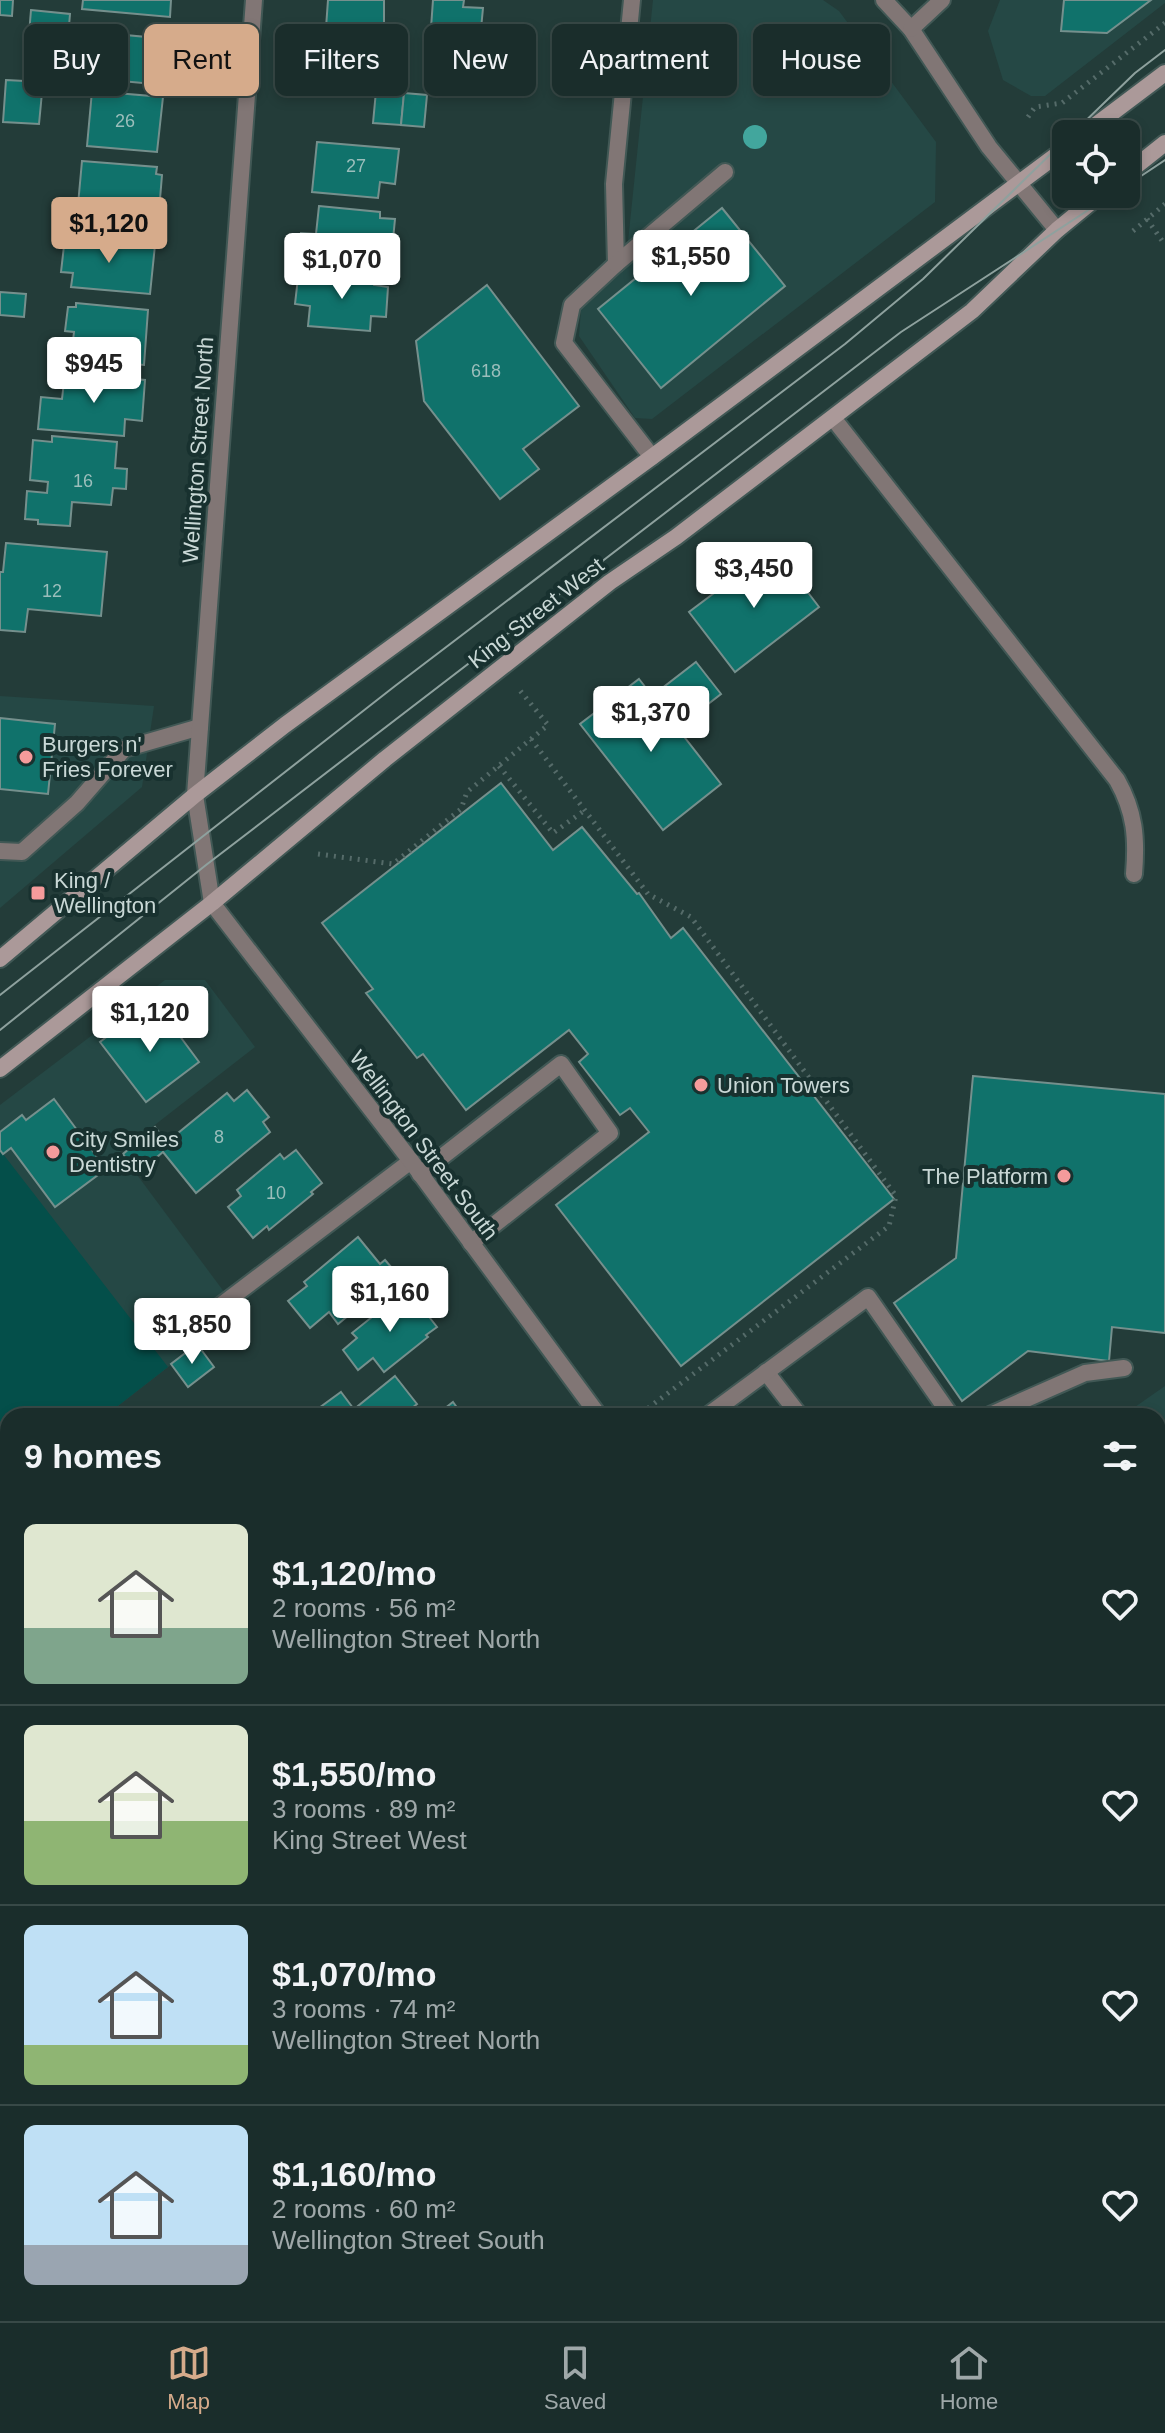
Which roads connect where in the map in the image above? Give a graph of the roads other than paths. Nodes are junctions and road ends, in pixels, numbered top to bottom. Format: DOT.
graph roads {
  1 [pos="254,0"];
  2 [pos="632,0"];
  3 [pos="884,0"];
  4 [pos="942,0"];
  5 [pos="911,29"];
  6 [pos="1165,73"];
  7 [pos="1103,120"];
  8 [pos="1165,143"];
  9 [pos="1052,159"];
  10 [pos="1140,163"];
  11 [pos="725,172"];
  12 [pos="1019,185"];
  13 [pos="1084,208"];
  14 [pos="1057,230"];
  15 [pos="616,264"];
  16 [pos="833,418"];
  17 [pos="652,457"];
  18 [pos="200,727"];
  19 [pos="195,795"];
  20 [pos="0,851"];
  21 [pos="1134,874"];
  22 [pos="212,903"];
  23 [pos="0,959"];
  24 [pos="0,1069"];
  25 [pos="415,1168"];
  26 [pos="471,1243"];
  27 [pos="220,1306"];
  28 [pos="1124,1368"];
  29 [pos="766,1372"];
  30 [pos="593,1408"];
  31 [pos="718,1408"];
  32 [pos="794,1408"];
  33 [pos="945,1408"];
  34 [pos="1006,1408"];
  1 -- 18 [label="street, Wellington Street North"];
  2 -- 15 [label="street"];
  3 -- 5 [label="street"];
  4 -- 5 [label="street"];
  5 -- 12 [label="street"];
  6 -- 7 [label="main road"];
  8 -- 10 [label="main road"];
  9 -- 12 [label="main road"];
  11 -- 15 [label="street"];
  12 -- 14 [label="street"];
  12 -- 17 [label="main road"];
  13 -- 14 [label="main road, King Street West"];
  14 -- 16 [label="main road, King Street West"];
  15 -- 17 [label="street"];
  16 -- 21 [label="street"];
  16 -- 22 [label="main road, King Street West"];
  17 -- 19 [label="main road"];
  18 -- 19 [label="street, Wellington Street North"];
  18 -- 20 [label="street"];
  19 -- 22 [label="street, Wellington Street North"];
  19 -- 23 [label="main road"];
  22 -- 24 [label="main road, King Street West"];
  22 -- 25 [label="street, Wellington Street South"];
  25 -- 26 [label="street, Wellington Street South"];
  25 -- 26 [label="street"];
  25 -- 27 [label="street"];
  26 -- 30 [label="street, Wellington Street South"];
  28 -- 34 [label="street"];
  29 -- 31 [label="street"];
  29 -- 32 [label="street"];
  29 -- 33 [label="street"];
}
